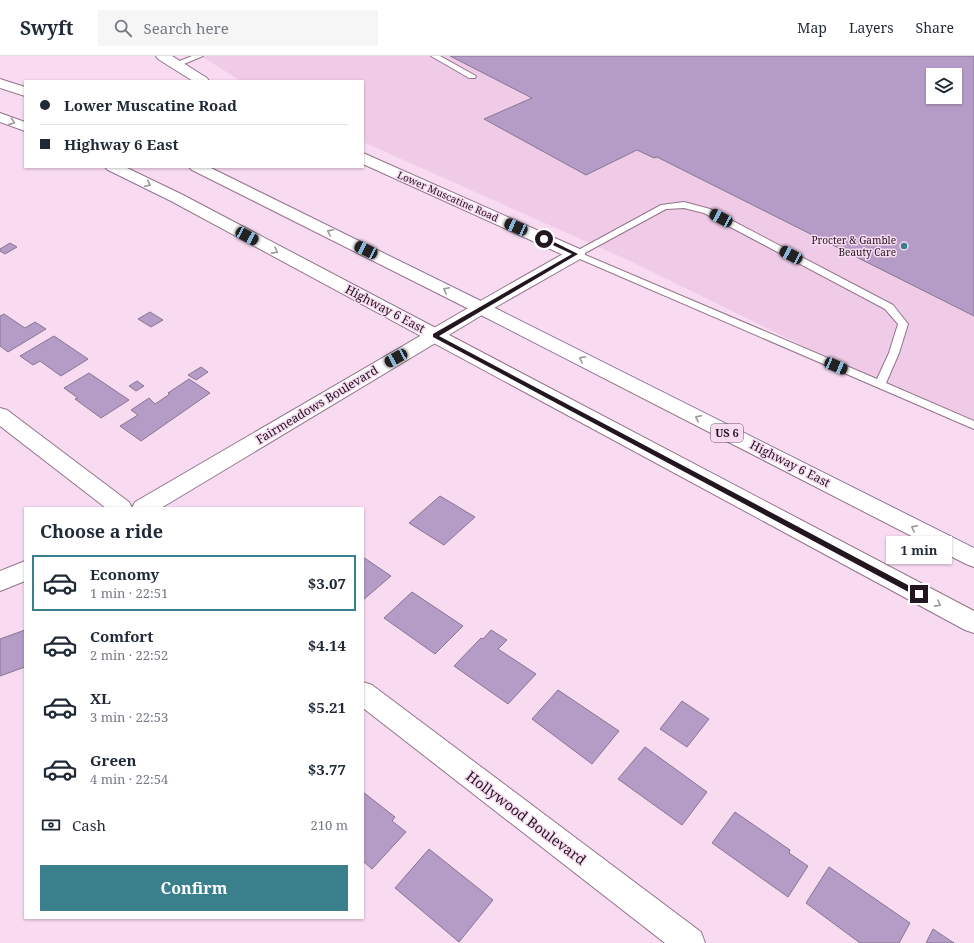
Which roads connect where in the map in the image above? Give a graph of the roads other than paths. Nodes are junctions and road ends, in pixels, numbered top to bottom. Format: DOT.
graph roads {
  1 [pos="163,56"];
  2 [pos="199,56"];
  3 [pos="435,56"];
  4 [pos="176,64"];
  5 [pos="472,76"];
  6 [pos="200,80"];
  7 [pos="0,83"];
  8 [pos="24,92"];
  9 [pos="0,117"];
  10 [pos="24,127"];
  11 [pos="364,158"];
  12 [pos="115,168"];
  13 [pos="200,168"];
  14 [pos="576,254"];
  15 [pos="481,308"];
  16 [pos="434,336"];
  17 [pos="880,384"];
  18 [pos="0,415"];
  19 [pos="974,425"];
  20 [pos="120,507"];
  21 [pos="145,507"];
  22 [pos="974,558"];
  23 [pos="24,570"];
  24 [pos="0,582"];
  25 [pos="974,623"];
  26 [pos="364,694"];
  27 [pos="690,943"];
  1 -- 4 [label="main road"];
  2 -- 4 [label="lane"];
  3 -- 5 [label="lane"];
  4 -- 6 [label="main road"];
  7 -- 8 [label="main road"];
  9 -- 10 [label="main road, one-way"];
  11 -- 14 [label="main road, Lower Muscatine Road"];
  12 -- 16 [label="main road, Highway 6 East, one-way"];
  15 -- 13 [label="main road, Highway 6 East / US 6, one-way"];
  14 -- 15 [label="main road, Fairmeadows Boulevard"];
  14 -- 17 [label="lane"];
  14 -- 17 [label="lane"];
  15 -- 16 [label="main road, Fairmeadows Boulevard"];
  22 -- 15 [label="main road, Highway 6 East / US 6, one-way"];
  16 -- 21 [label="main road, Fairmeadows Boulevard"];
  16 -- 25 [label="main road, Highway 6 East, one-way"];
  17 -- 19 [label="lane"];
  18 -- 20 [label="main road"];
  23 -- 24 [label="main road"];
  26 -- 27 [label="main road, Hollywood Boulevard"];
}
